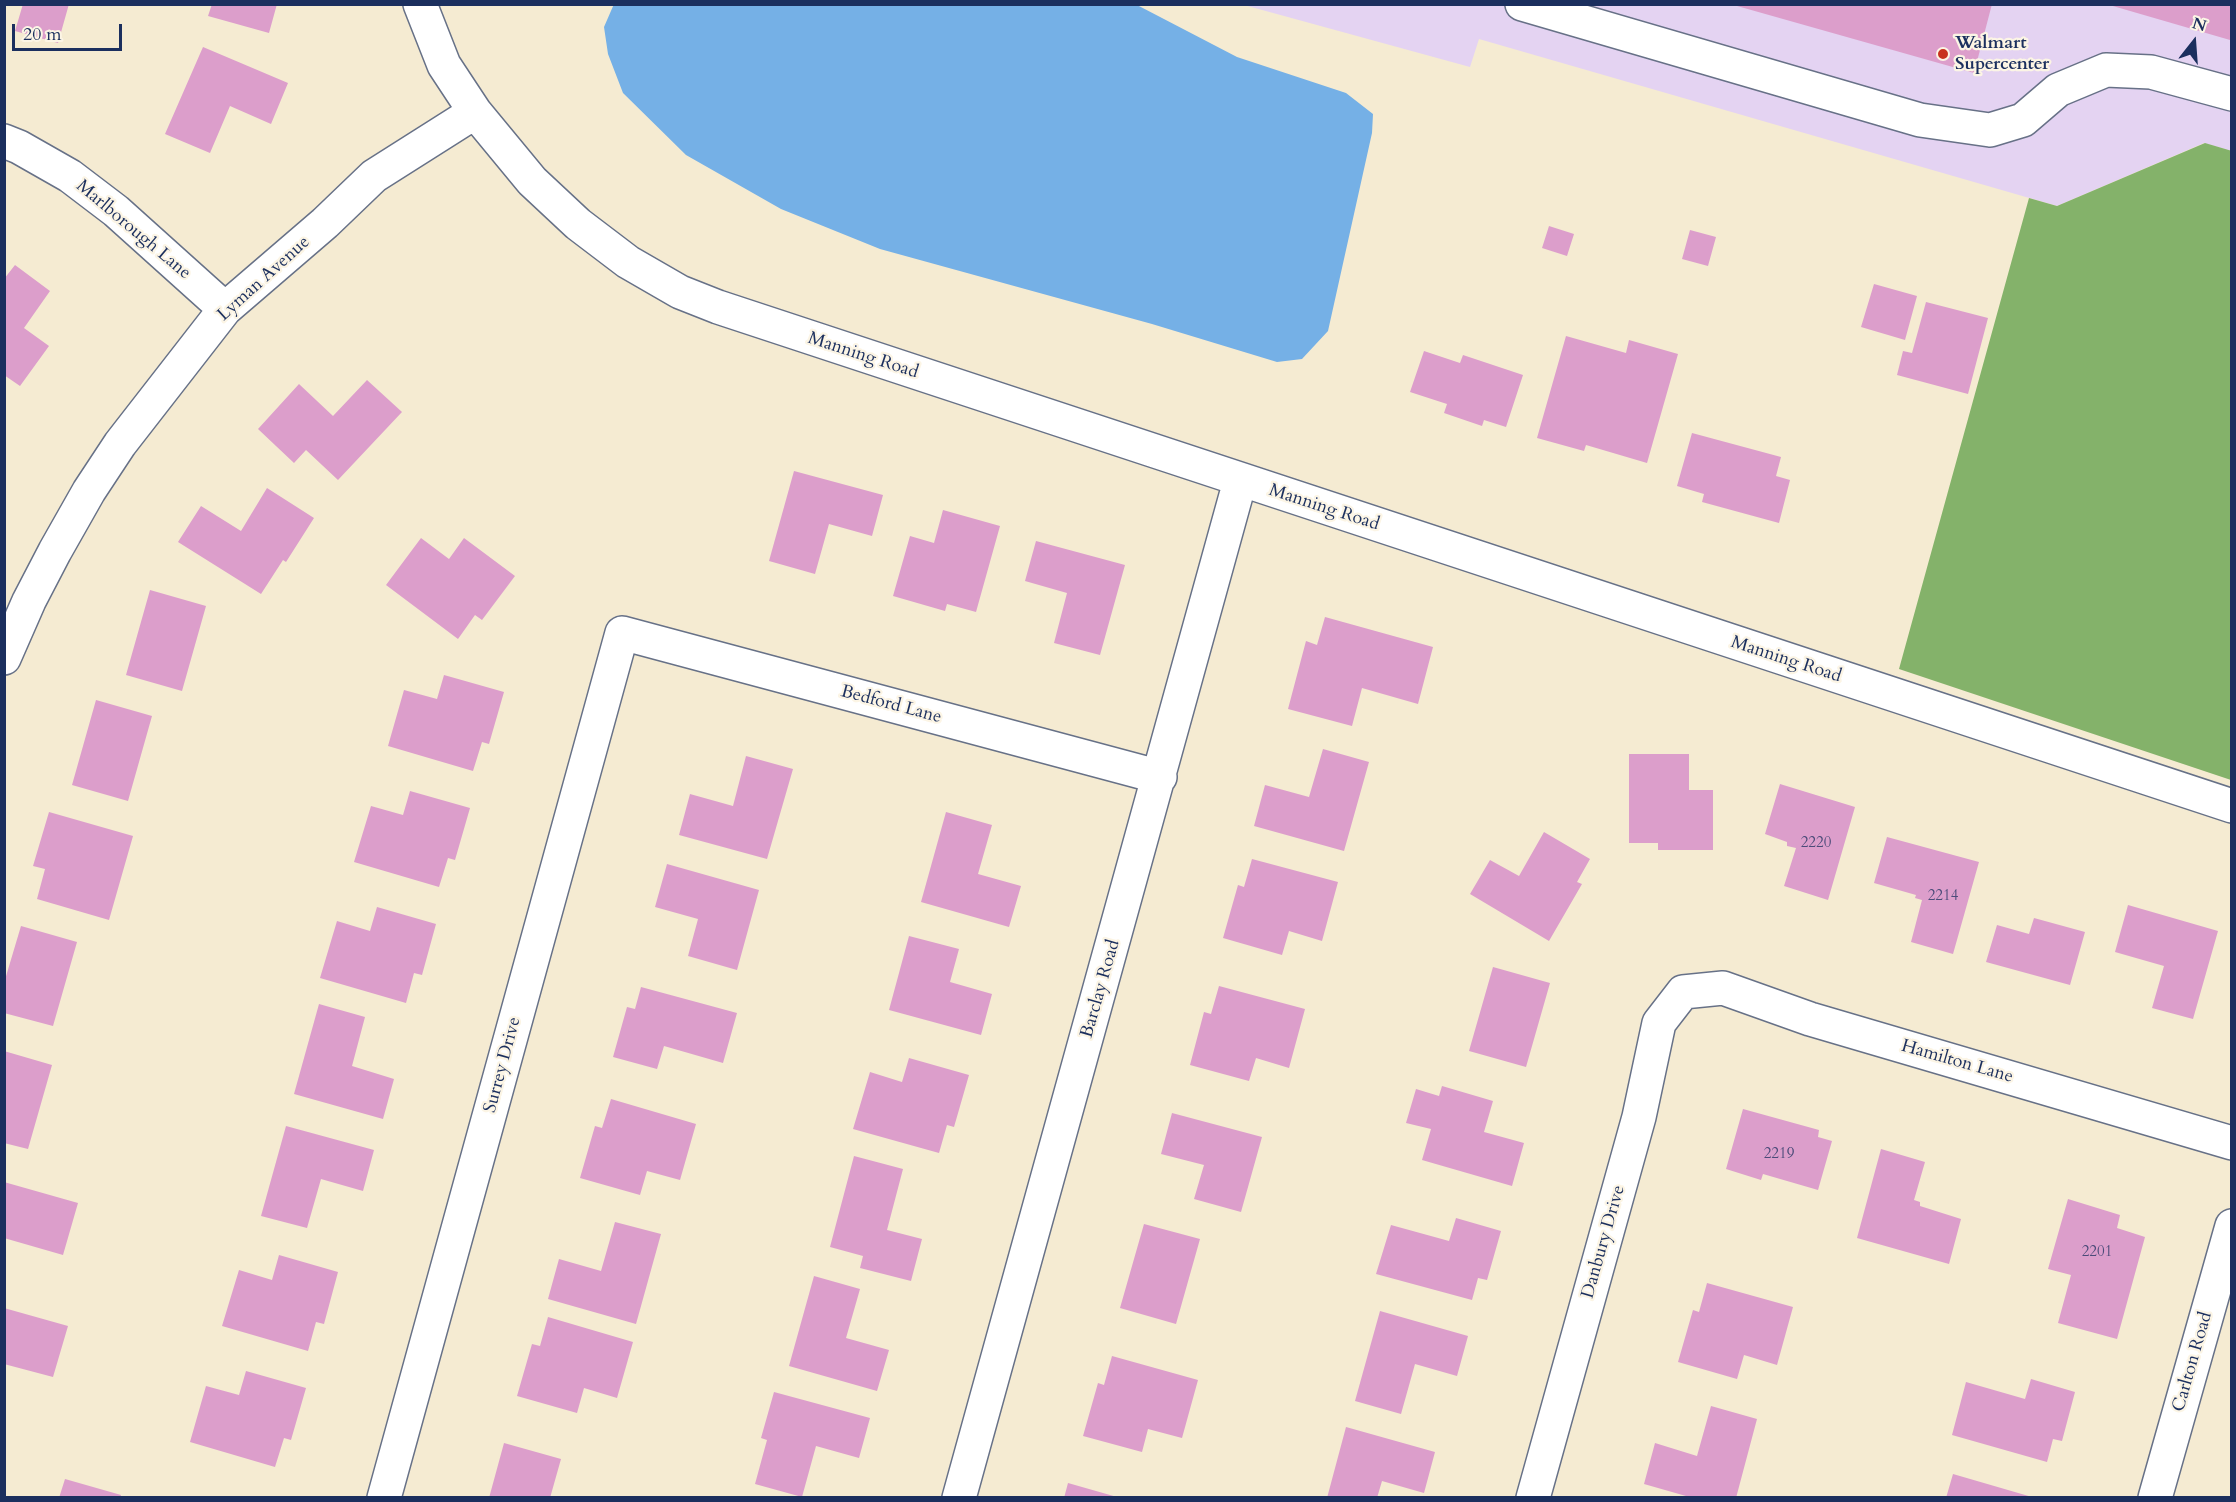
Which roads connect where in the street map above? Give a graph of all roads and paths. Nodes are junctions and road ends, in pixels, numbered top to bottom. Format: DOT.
graph roads {
  1 [pos="420,4"];
  2 [pos="1522,4"];
  3 [pos="2232,94"];
  4 [pos="475,112"];
  5 [pos="4,141"];
  6 [pos="225,309"];
  7 [pos="1240,481"];
  8 [pos="622,633"];
  9 [pos="4,658"];
  10 [pos="1160,777"];
  11 [pos="2232,806"];
  12 [pos="1683,992"];
  13 [pos="2232,1143"];
  14 [pos="2232,1226"];
  15 [pos="384,1497"];
  16 [pos="959,1497"];
  17 [pos="1533,1497"];
  18 [pos="2155,1497"];
  1 -- 4 [label="street"];
  2 -- 3 [label="street"];
  4 -- 6 [label="street, Lyman Avenue"];
  4 -- 7 [label="street, Manning Road"];
  5 -- 6 [label="street, Marlborough Lane"];
  6 -- 9 [label="street, Lyman Avenue"];
  7 -- 10 [label="street, Barclay Road"];
  7 -- 11 [label="street, Manning Road"];
  8 -- 10 [label="street, Bedford Lane"];
  8 -- 15 [label="street, Surrey Drive"];
  10 -- 16 [label="street, Barclay Road"];
  12 -- 13 [label="street, Hamilton Lane"];
  12 -- 17 [label="street, Danbury Drive"];
  14 -- 18 [label="street, Carlton Road"];
}
